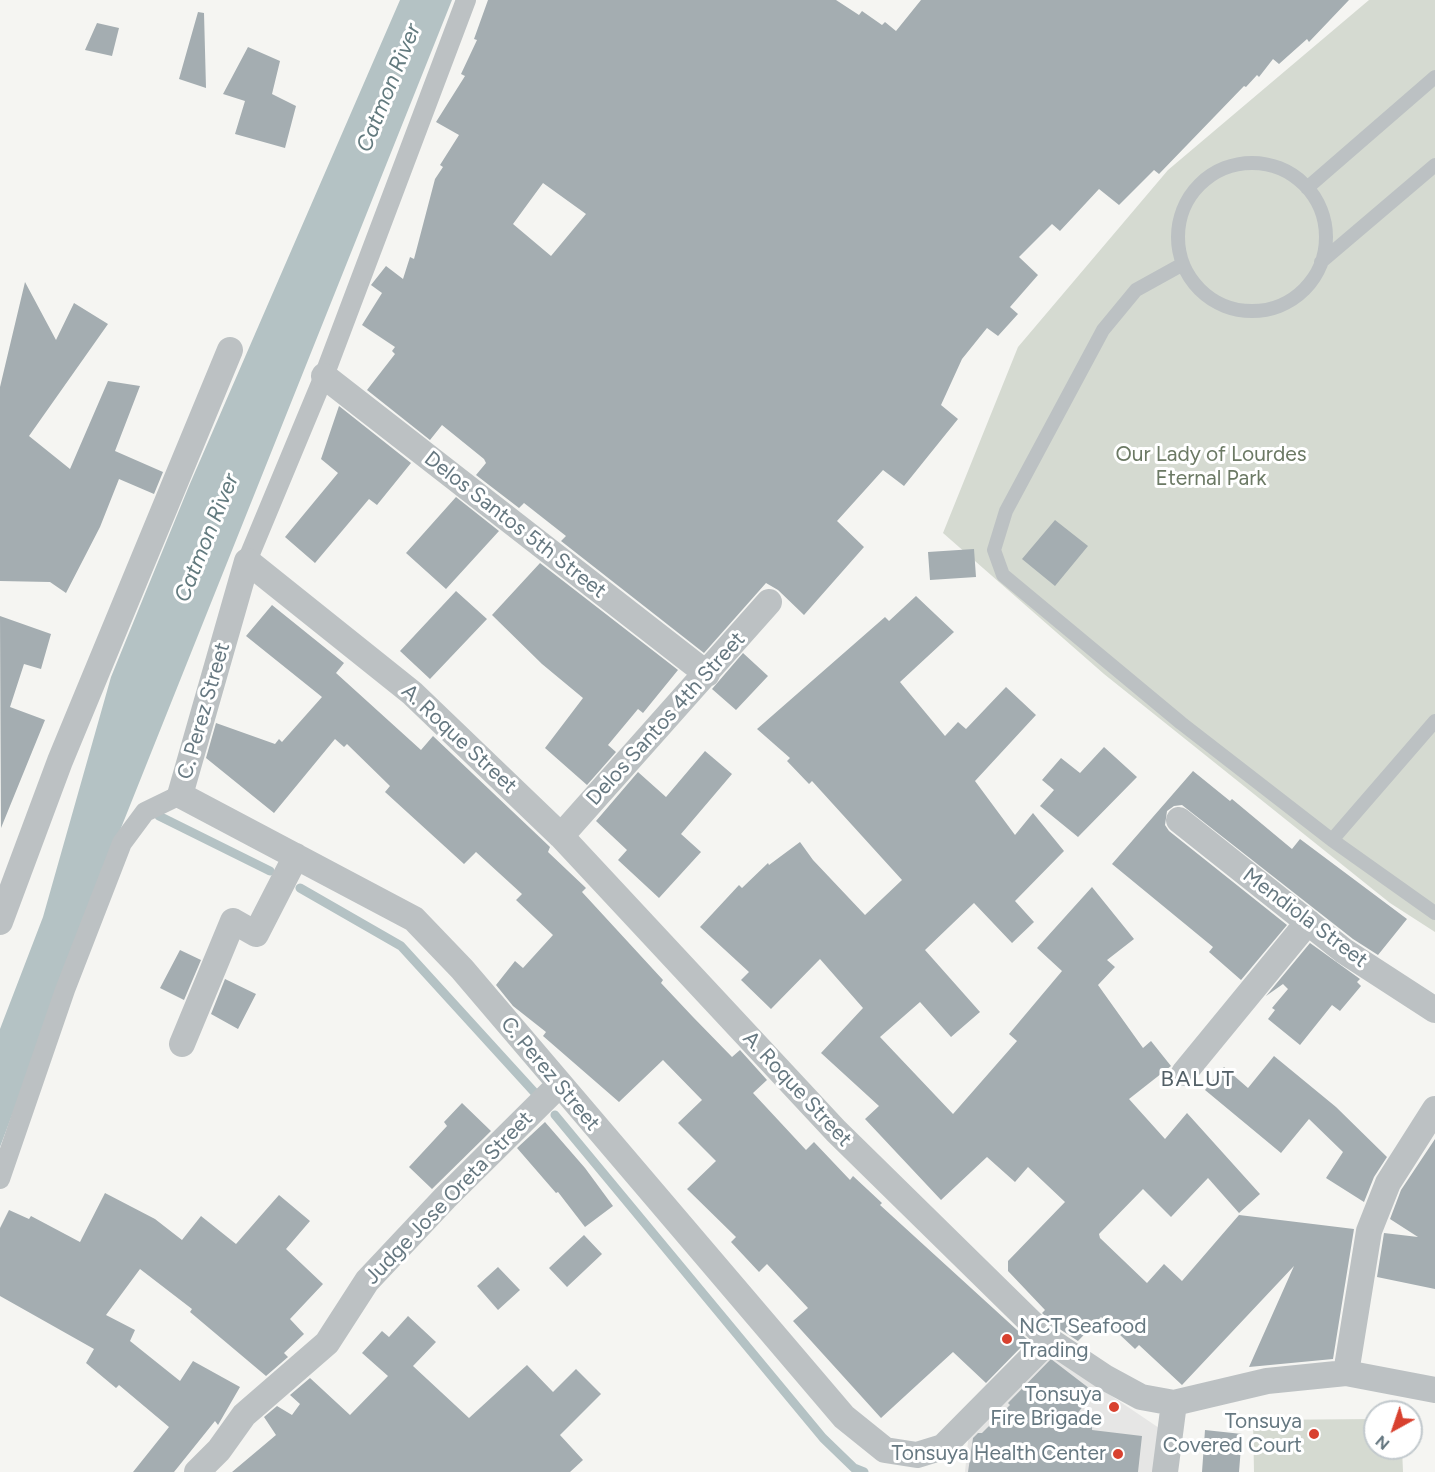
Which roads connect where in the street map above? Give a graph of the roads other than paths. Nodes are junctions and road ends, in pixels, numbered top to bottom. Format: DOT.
graph roads {
  1 [pos="466,0"];
  2 [pos="1435,77"];
  3 [pos="1435,165"];
  4 [pos="1307,188"];
  5 [pos="1321,262"];
  6 [pos="1183,264"];
  7 [pos="230,350"];
  8 [pos="324,376"];
  9 [pos="247,561"];
  10 [pos="769,602"];
  11 [pos="707,674"];
  12 [pos="1435,721"];
  13 [pos="180,795"];
  14 [pos="1179,820"];
  15 [pos="561,836"];
  16 [pos="1332,840"];
  17 [pos="296,856"];
  18 [pos="1435,913"];
  19 [pos="0,922"];
  20 [pos="1308,922"];
  21 [pos="1435,1010"];
  22 [pos="182,1044"];
  23 [pos="1184,1072"];
  24 [pos="559,1085"];
  25 [pos="1435,1109"];
  26 [pos="0,1179"];
  27 [pos="1049,1340"];
  28 [pos="1346,1373"];
  29 [pos="1435,1390"];
  30 [pos="1174,1403"];
  31 [pos="197,1472"];
  32 [pos="1165,1472"];
  1 -- 8 [label="street"];
  2 -- 4 [label="lane"];
  3 -- 5 [label="lane"];
  4 -- 5 [label="lane"];
  4 -- 6 [label="lane"];
  5 -- 6 [label="lane"];
  6 -- 16 [label="lane"];
  7 -- 19 [label="street"];
  8 -- 9 [label="street"];
  8 -- 11 [label="street, Delos Santos 5th Street"];
  9 -- 13 [label="street, C. Perez Street"];
  9 -- 15 [label="street, A. Roque Street"];
  10 -- 11 [label="street, Delos Santos 4th Street"];
  11 -- 15 [label="street, Delos Santos 4th Street"];
  12 -- 16 [label="lane"];
  13 -- 17 [label="street, C. Perez Street"];
  13 -- 26 [label="street"];
  14 -- 20 [label="street, Mendiola Street"];
  15 -- 27 [label="street, A. Roque Street"];
  16 -- 18 [label="lane"];
  17 -- 22 [label="street"];
  17 -- 24 [label="street, C. Perez Street"];
  20 -- 21 [label="street, Mendiola Street"];
  20 -- 23 [label="street"];
  24 -- 27 [label="street, C. Perez Street"];
  24 -- 31 [label="street, Judge Jose Oreta Street"];
  25 -- 28 [label="street"];
  27 -- 30 [label="street, A. Roque Street"];
  28 -- 29 [label="street, A. Roque Street"];
  28 -- 30 [label="street, A. Roque Street"];
  30 -- 32 [label="street"];
}
